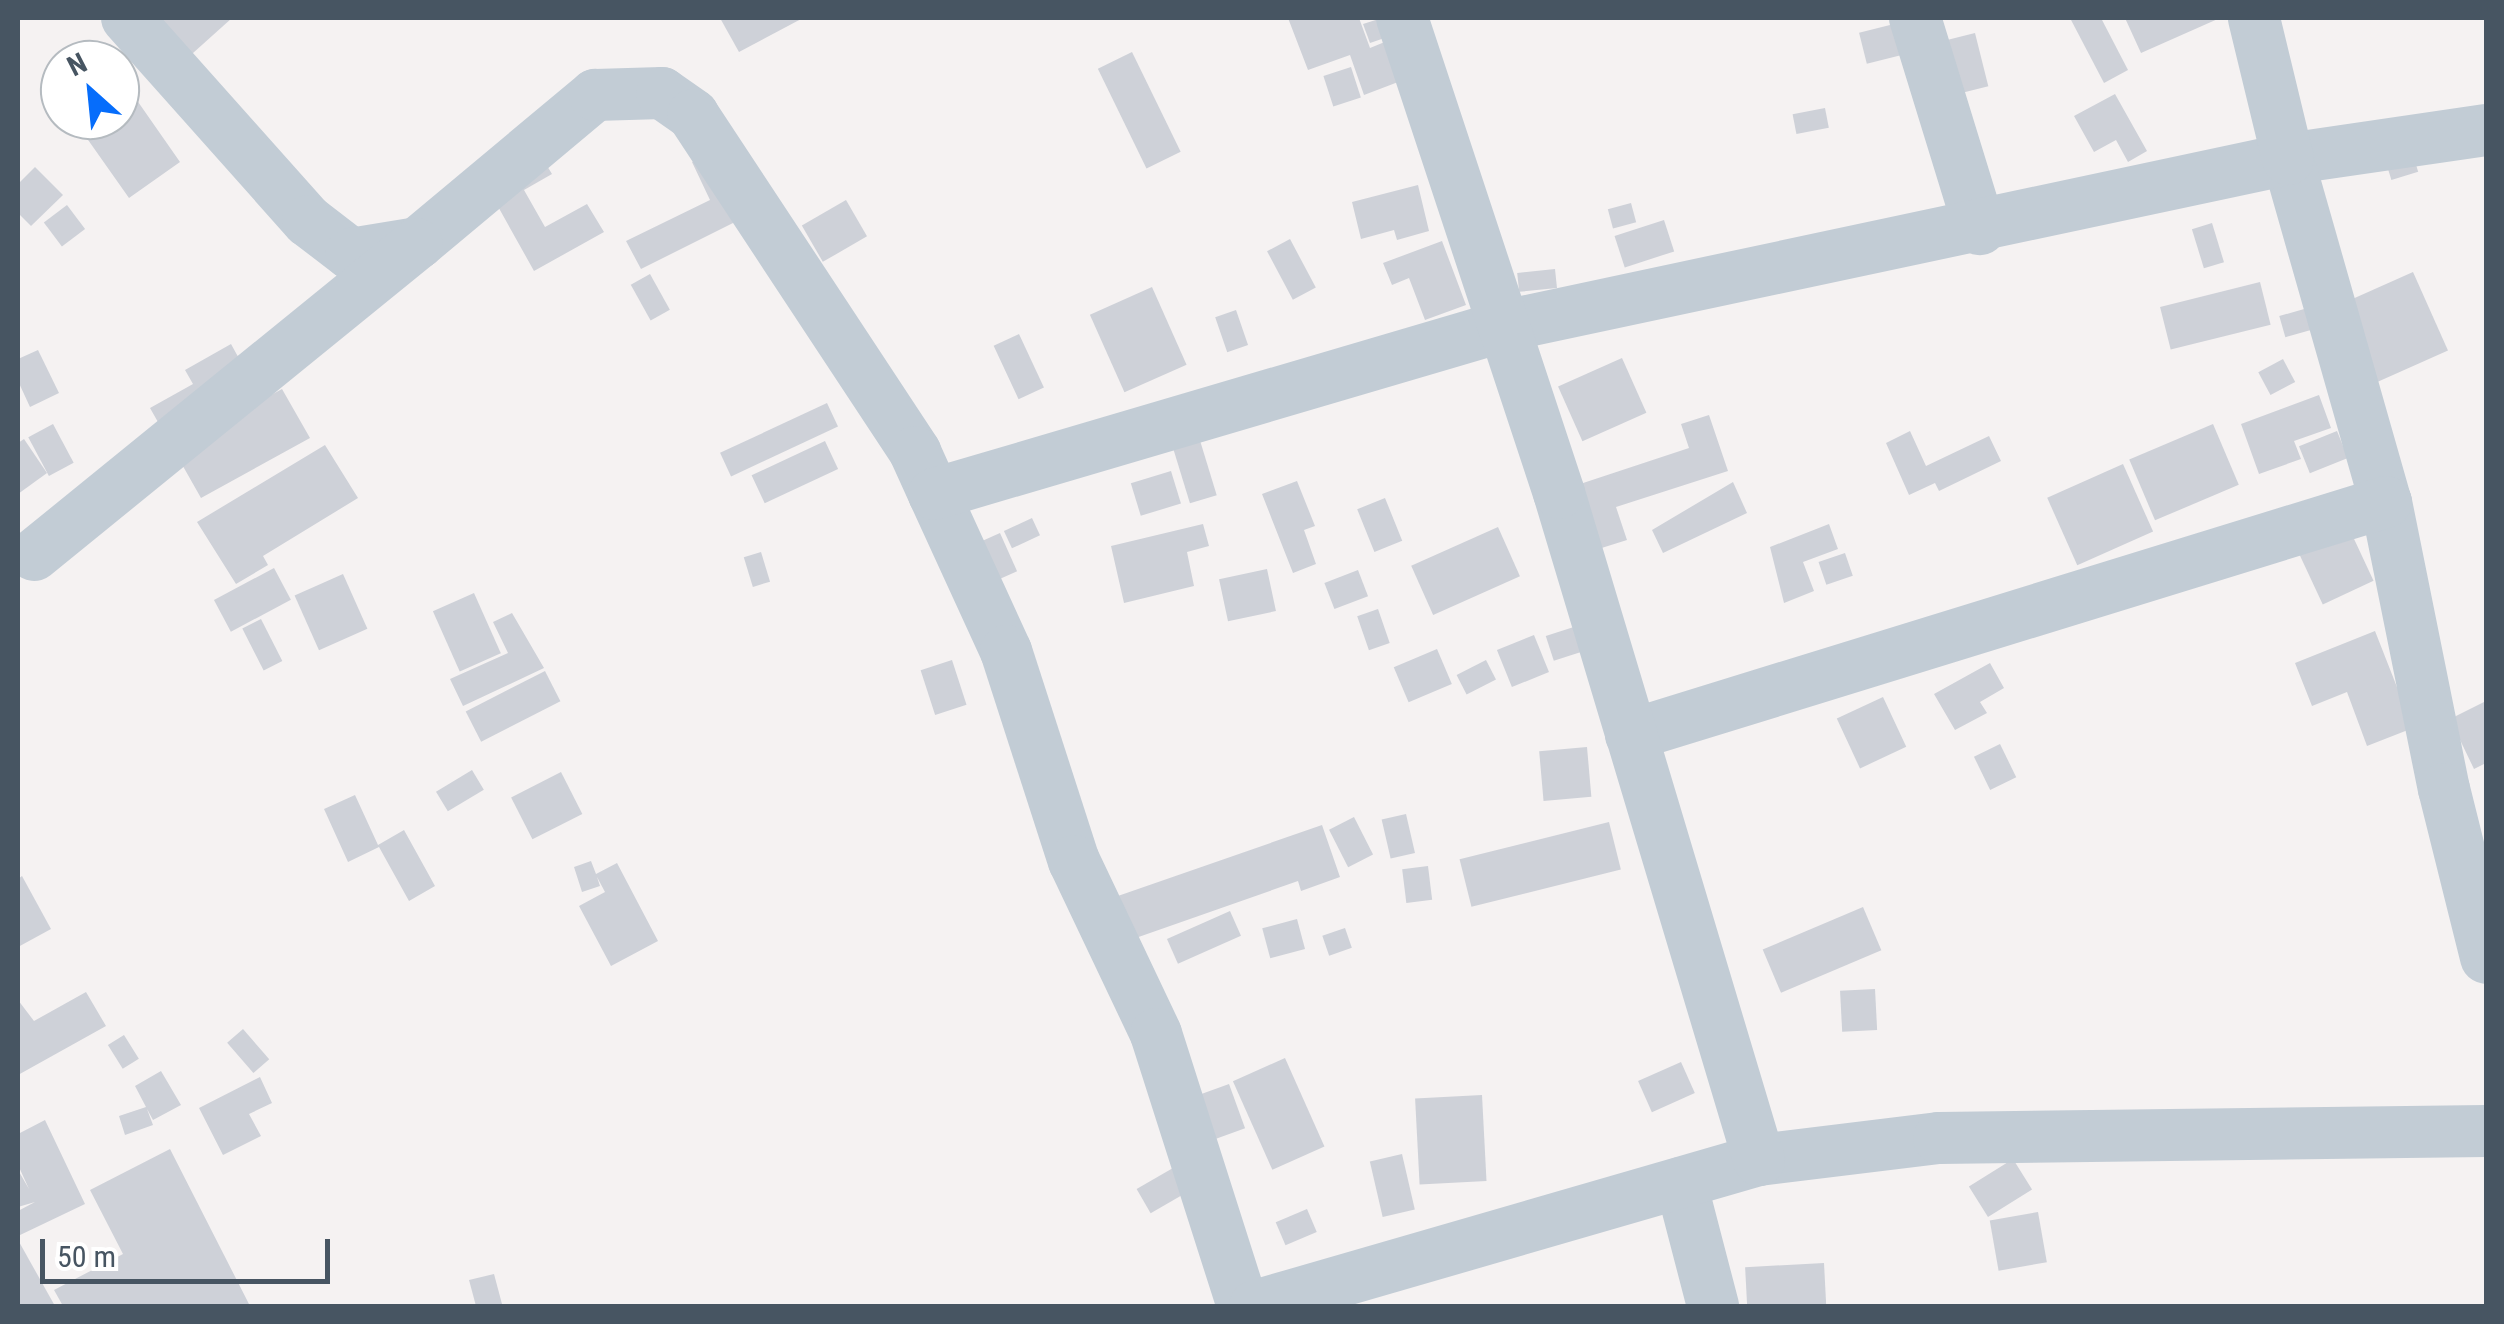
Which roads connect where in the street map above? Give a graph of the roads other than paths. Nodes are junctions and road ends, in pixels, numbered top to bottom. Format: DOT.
graph roads {
  1 [pos="127,18"];
  2 [pos="1402,18"];
  3 [pos="1915,18"];
  4 [pos="2254,18"];
  5 [pos="2486,130"];
  6 [pos="2288,160"];
  7 [pos="1980,229"];
  8 [pos="418,243"];
  9 [pos="1504,326"];
  10 [pos="934,494"];
  11 [pos="2386,502"];
  12 [pos="34,555"];
  13 [pos="1632,735"];
  14 [pos="2486,958"];
  15 [pos="2486,1131"];
  16 [pos="1758,1160"];
  17 [pos="1681,1182"];
  18 [pos="1242,1306"];
  19 [pos="1255,1306"];
  20 [pos="1714,1306"];
  1 -- 8 [label="street"];
  2 -- 9 [label="street"];
  3 -- 7 [label="street"];
  4 -- 6 [label="street"];
  5 -- 6 [label="street"];
  6 -- 7 [label="street"];
  6 -- 11 [label="street"];
  7 -- 9 [label="street"];
  8 -- 10 [label="street"];
  8 -- 12 [label="street"];
  9 -- 10 [label="street"];
  9 -- 13 [label="street"];
  10 -- 18 [label="street"];
  11 -- 13 [label="street"];
  11 -- 14 [label="street"];
  13 -- 16 [label="street"];
  15 -- 16 [label="street"];
  16 -- 17 [label="street"];
  17 -- 19 [label="street"];
  17 -- 20 [label="street"];
}
